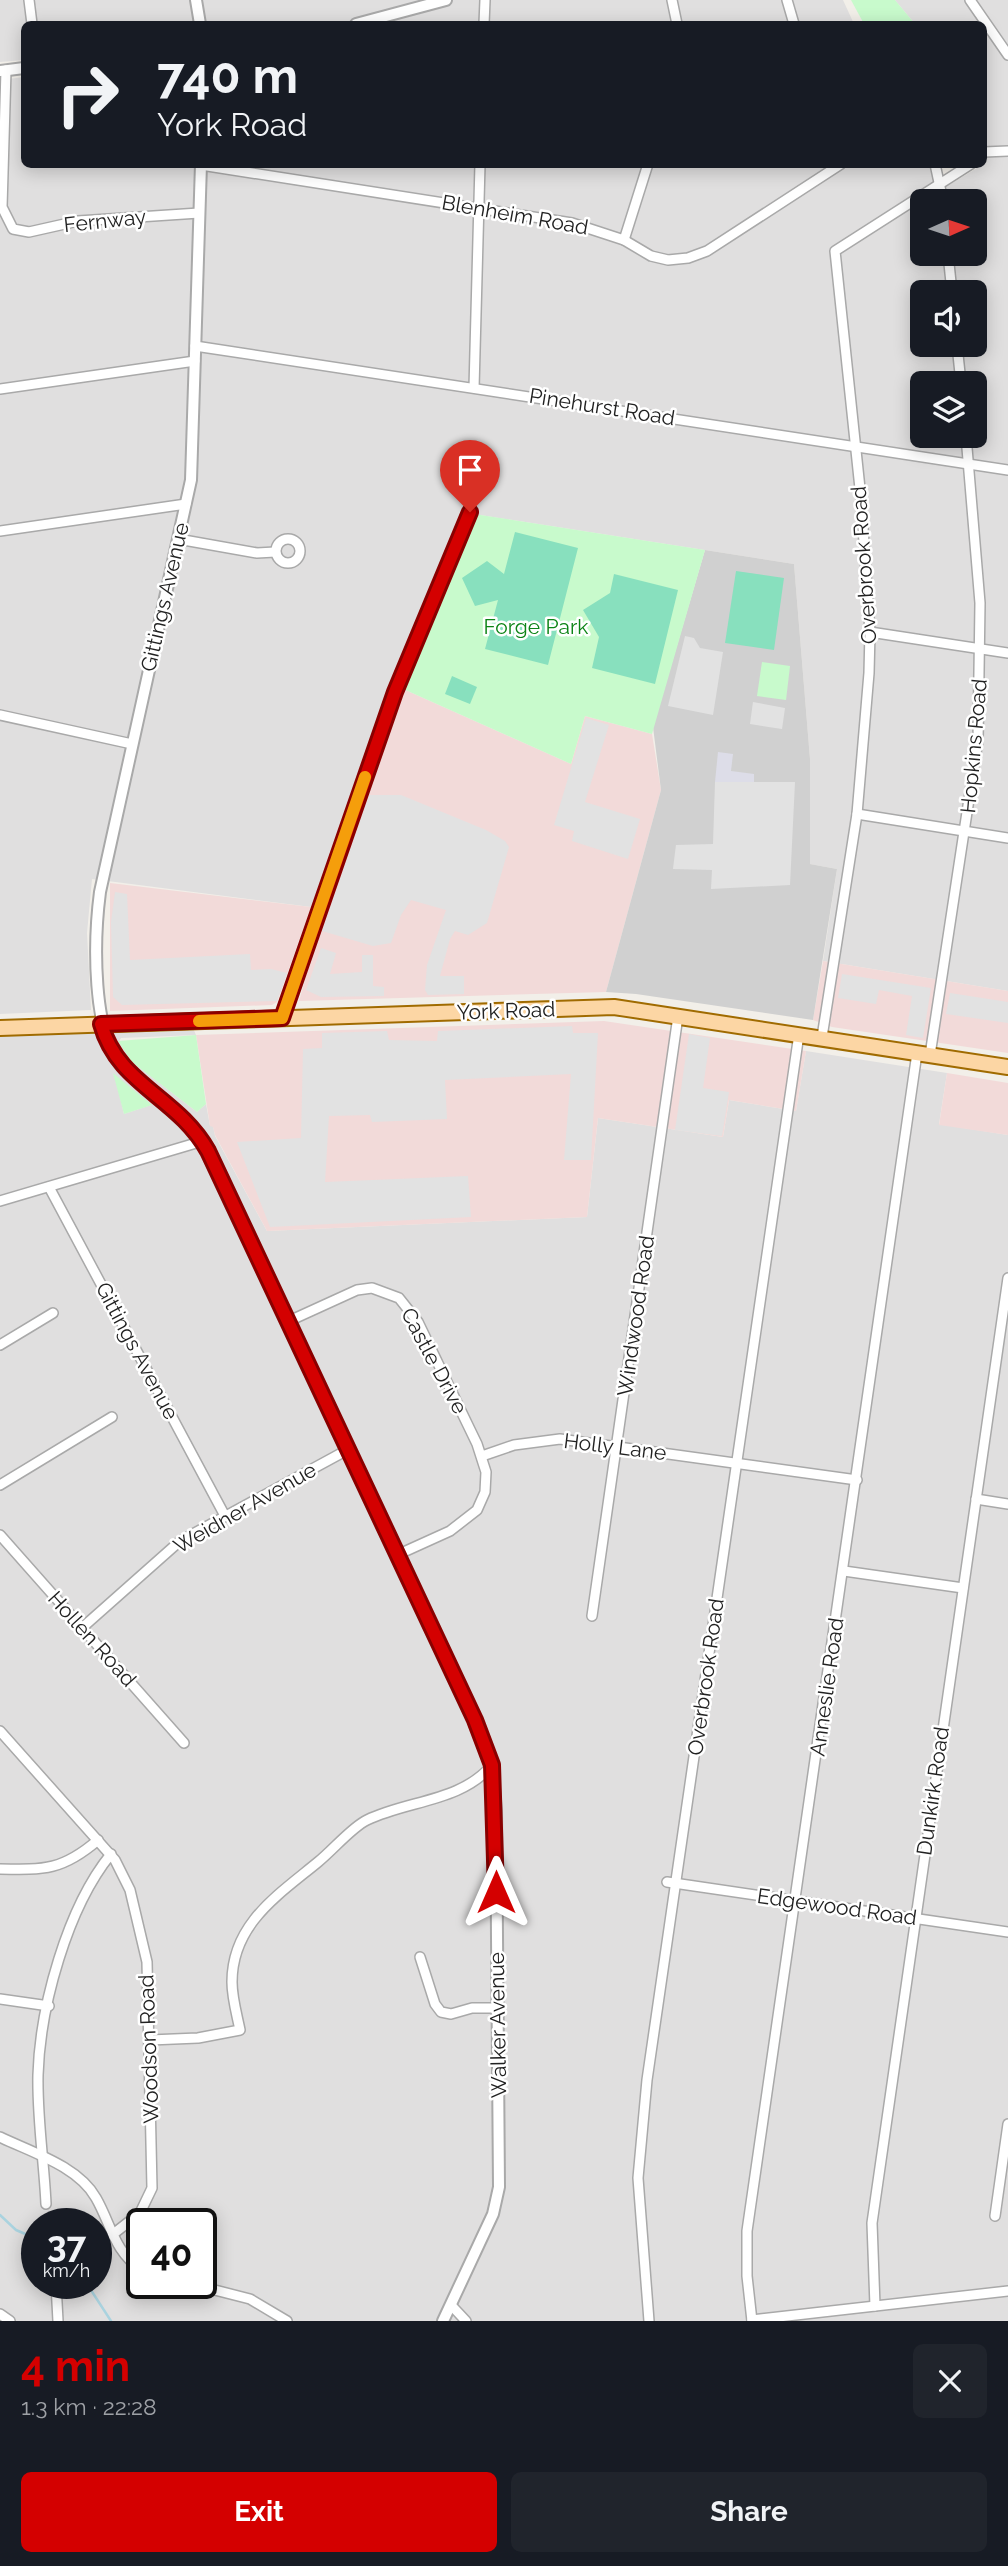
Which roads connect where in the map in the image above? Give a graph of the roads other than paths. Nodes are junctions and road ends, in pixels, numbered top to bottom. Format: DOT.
graph roads {
  1 [pos="29,0"];
  2 [pos="196,0"];
  3 [pos="446,0"];
  4 [pos="485,0"];
  5 [pos="672,0"];
  6 [pos="787,0"];
  7 [pos="970,0"];
  8 [pos="32,21"];
  9 [pos="200,21"];
  10 [pos="367,21"];
  11 [pos="484,21"];
  12 [pos="676,21"];
  13 [pos="793,21"];
  14 [pos="985,21"];
  15 [pos="987,25"];
  16 [pos="1008,55"];
  17 [pos="21,68"];
  18 [pos="3,71"];
  19 [pos="1008,151"];
  20 [pos="987,154"];
  21 [pos="201,168"];
  22 [pos="221,168"];
  23 [pos="481,168"];
  24 [pos="647,168"];
  25 [pos="835,168"];
  26 [pos="936,168"];
  27 [pos="965,168"];
  28 [pos="940,184"];
  29 [pos="941,189"];
  30 [pos="479,206"];
  31 [pos="199,213"];
  32 [pos="624,240"];
  33 [pos="195,346"];
  34 [pos="195,361"];
  35 [pos="0,388"];
  36 [pos="474,388"];
  37 [pos="855,447"];
  38 [pos="967,448"];
  39 [pos="969,464"];
  40 [pos="1008,470"];
  41 [pos="186,504"];
  42 [pos="470,512"];
  43 [pos="0,531"];
  44 [pos="178,539"];
  45 [pos="275,552"];
  46 [pos="870,632"];
  47 [pos="981,648"];
  48 [pos="1008,653"];
  49 [pos="0,715"];
  50 [pos="132,744"];
  51 [pos="856,814"];
  52 [pos="966,831"];
  53 [pos="1008,838"];
  54 [pos="678,1016"];
  55 [pos="282,1018"];
  56 [pos="101,1024"];
  57 [pos="0,1028"];
  58 [pos="799,1034"];
  59 [pos="822,1037"];
  60 [pos="923,1054"];
  61 [pos="1008,1067"];
  62 [pos="203,1141"];
  63 [pos="49,1187"];
  64 [pos="0,1201"];
  65 [pos="1008,1278"];
  66 [pos="53,1313"];
  67 [pos="289,1321"];
  68 [pos="0,1345"];
  69 [pos="112,1417"];
  70 [pos="617,1447"];
  71 [pos="349,1449"];
  72 [pos="482,1456"];
  73 [pos="737,1464"];
  74 [pos="857,1480"];
  75 [pos="0,1485"];
  76 [pos="976,1499"];
  77 [pos="1008,1504"];
  78 [pos="225,1516"];
  79 [pos="0,1535"];
  80 [pos="397,1555"];
  81 [pos="844,1571"];
  82 [pos="963,1588"];
  83 [pos="593,1616"];
  84 [pos="83,1627"];
  85 [pos="0,1731"];
  86 [pos="184,1743"];
  87 [pos="492,1765"];
  88 [pos="98,1840"];
  89 [pos="111,1854"];
  90 [pos="0,1869"];
  91 [pos="672,1883"];
  92 [pos="795,1901"];
  93 [pos="915,1918"];
  94 [pos="1008,1931"];
  95 [pos="420,1957"];
  96 [pos="0,1998"];
  97 [pos="49,2007"];
  98 [pos="497,2008"];
  99 [pos="150,2040"];
  100 [pos="1008,2124"];
  101 [pos="0,2137"];
  102 [pos="43,2158"];
  103 [pos="46,2204"];
  104 [pos="100,2208"];
  105 [pos="995,2216"];
  106 [pos="112,2235"];
  107 [pos="126,2258"];
  108 [pos="217,2291"];
  109 [pos="1008,2291"];
  110 [pos="57,2299"];
  111 [pos="451,2305"];
  112 [pos="875,2306"];
  113 [pos="0,2314"];
  114 [pos="10,2321"];
  115 [pos="58,2321"];
  116 [pos="287,2321"];
  117 [pos="443,2321"];
  118 [pos="466,2321"];
  119 [pos="649,2321"];
  120 [pos="752,2321"];
  1 -- 8 [label="street"];
  2 -- 9 [label="street"];
  3 -- 10 [label="street"];
  4 -- 11 [label="street"];
  5 -- 12 [label="street"];
  6 -- 13 [label="street"];
  7 -- 14 [label="street"];
  15 -- 16 [label="street"];
  17 -- 18 [label="street"];
  18 -- 31 [label="street, Fernway"];
  19 -- 20 [label="street"];
  21 -- 31 [label="street, Gittings Avenue"];
  22 -- 30 [label="street, Blenheim Road"];
  23 -- 30 [label="street"];
  24 -- 32 [label="street"];
  25 -- 32 [label="street, Blenheim Road"];
  26 -- 28 [label="street"];
  27 -- 28 [label="street, Overbrook Road"];
  28 -- 29 [label="street"];
  28 -- 37 [label="street, Overbrook Road"];
  30 -- 32 [label="street, Blenheim Road"];
  30 -- 36 [label="street"];
  31 -- 33 [label="street, Gittings Avenue"];
  33 -- 34 [label="street, Gittings Avenue"];
  33 -- 36 [label="street, Pinehurst Road"];
  34 -- 35 [label="street"];
  34 -- 41 [label="street, Gittings Avenue"];
  36 -- 37 [label="street, Pinehurst Road"];
  37 -- 39 [label="street, Pinehurst Road"];
  37 -- 46 [label="street, Overbrook Road"];
  38 -- 39 [label="street, Hopkins Road"];
  39 -- 40 [label="street, Pinehurst Road"];
  39 -- 47 [label="street, Hopkins Road"];
  41 -- 43 [label="street"];
  41 -- 44 [label="street, Gittings Avenue"];
  42 -- 55 [label="street"];
  44 -- 45 [label="street"];
  44 -- 50 [label="street, Gittings Avenue"];
  46 -- 47 [label="street"];
  46 -- 51 [label="street, Overbrook Road"];
  47 -- 48 [label="street"];
  47 -- 52 [label="street, Hopkins Road"];
  49 -- 50 [label="street"];
  50 -- 56 [label="street, Gittings Avenue"];
  51 -- 52 [label="street"];
  51 -- 59 [label="street, Overbrook Road"];
  52 -- 53 [label="street"];
  52 -- 60 [label="street, Hopkins Road"];
  54 -- 55 [label="main road, York Road"];
  54 -- 58 [label="main road, York Road"];
  54 -- 70 [label="street, Windwood Road"];
  55 -- 56 [label="main road, York Road"];
  56 -- 57 [label="main road, York Road"];
  56 -- 62 [label="street, Walker Avenue"];
  58 -- 59 [label="main road, York Road"];
  58 -- 73 [label="street, Overbrook Road"];
  59 -- 60 [label="main road, York Road"];
  60 -- 61 [label="main road, York Road"];
  60 -- 74 [label="street, Anneslie Road"];
  62 -- 63 [label="street"];
  62 -- 67 [label="street, Walker Avenue"];
  63 -- 64 [label="street"];
  63 -- 78 [label="street, Gittings Avenue"];
  65 -- 76 [label="street, Dunkirk Road"];
  66 -- 68 [label="street"];
  67 -- 71 [label="street, Walker Avenue"];
  67 -- 72 [label="street, Castle Drive"];
  69 -- 75 [label="street"];
  70 -- 72 [label="street, Holly Lane"];
  70 -- 73 [label="street, Holly Lane"];
  70 -- 83 [label="street, Windwood Road"];
  71 -- 78 [label="street, Weidner Avenue"];
  71 -- 80 [label="street, Walker Avenue"];
  72 -- 80 [label="street"];
  73 -- 74 [label="street, Holly Lane"];
  73 -- 91 [label="street, Overbrook Road"];
  74 -- 81 [label="street, Anneslie Road"];
  76 -- 77 [label="street"];
  76 -- 82 [label="street, Dunkirk Road"];
  78 -- 84 [label="street, Weidner Avenue"];
  79 -- 84 [label="street, Hollen Road"];
  80 -- 87 [label="street, Walker Avenue"];
  81 -- 82 [label="street"];
  81 -- 92 [label="street, Anneslie Road"];
  82 -- 93 [label="street, Dunkirk Road"];
  84 -- 86 [label="street, Hollen Road"];
  85 -- 88 [label="street, Woodson Road"];
  87 -- 98 [label="street, Walker Avenue"];
  87 -- 99 [label="street"];
  88 -- 89 [label="street, Woodson Road"];
  88 -- 90 [label="street"];
  89 -- 97 [label="street"];
  89 -- 99 [label="street, Woodson Road"];
  91 -- 92 [label="street, Edgewood Road"];
  91 -- 119 [label="street, Overbrook Road"];
  92 -- 93 [label="street, Edgewood Road"];
  92 -- 120 [label="street, Anneslie Road"];
  93 -- 94 [label="street, Edgewood Road"];
  93 -- 112 [label="street, Dunkirk Road"];
  95 -- 98 [label="street"];
  96 -- 97 [label="street"];
  97 -- 102 [label="street"];
  98 -- 111 [label="street, Walker Avenue"];
  99 -- 106 [label="street, Woodson Road"];
  100 -- 105 [label="street"];
  101 -- 102 [label="street"];
  102 -- 103 [label="street"];
  102 -- 104 [label="street"];
  106 -- 107 [label="street"];
  108 -- 116 [label="street"];
  109 -- 112 [label="street"];
  110 -- 115 [label="street"];
  111 -- 117 [label="street, Walker Avenue"];
  111 -- 118 [label="street"];
  112 -- 120 [label="street"];
  113 -- 114 [label="street"];
}
